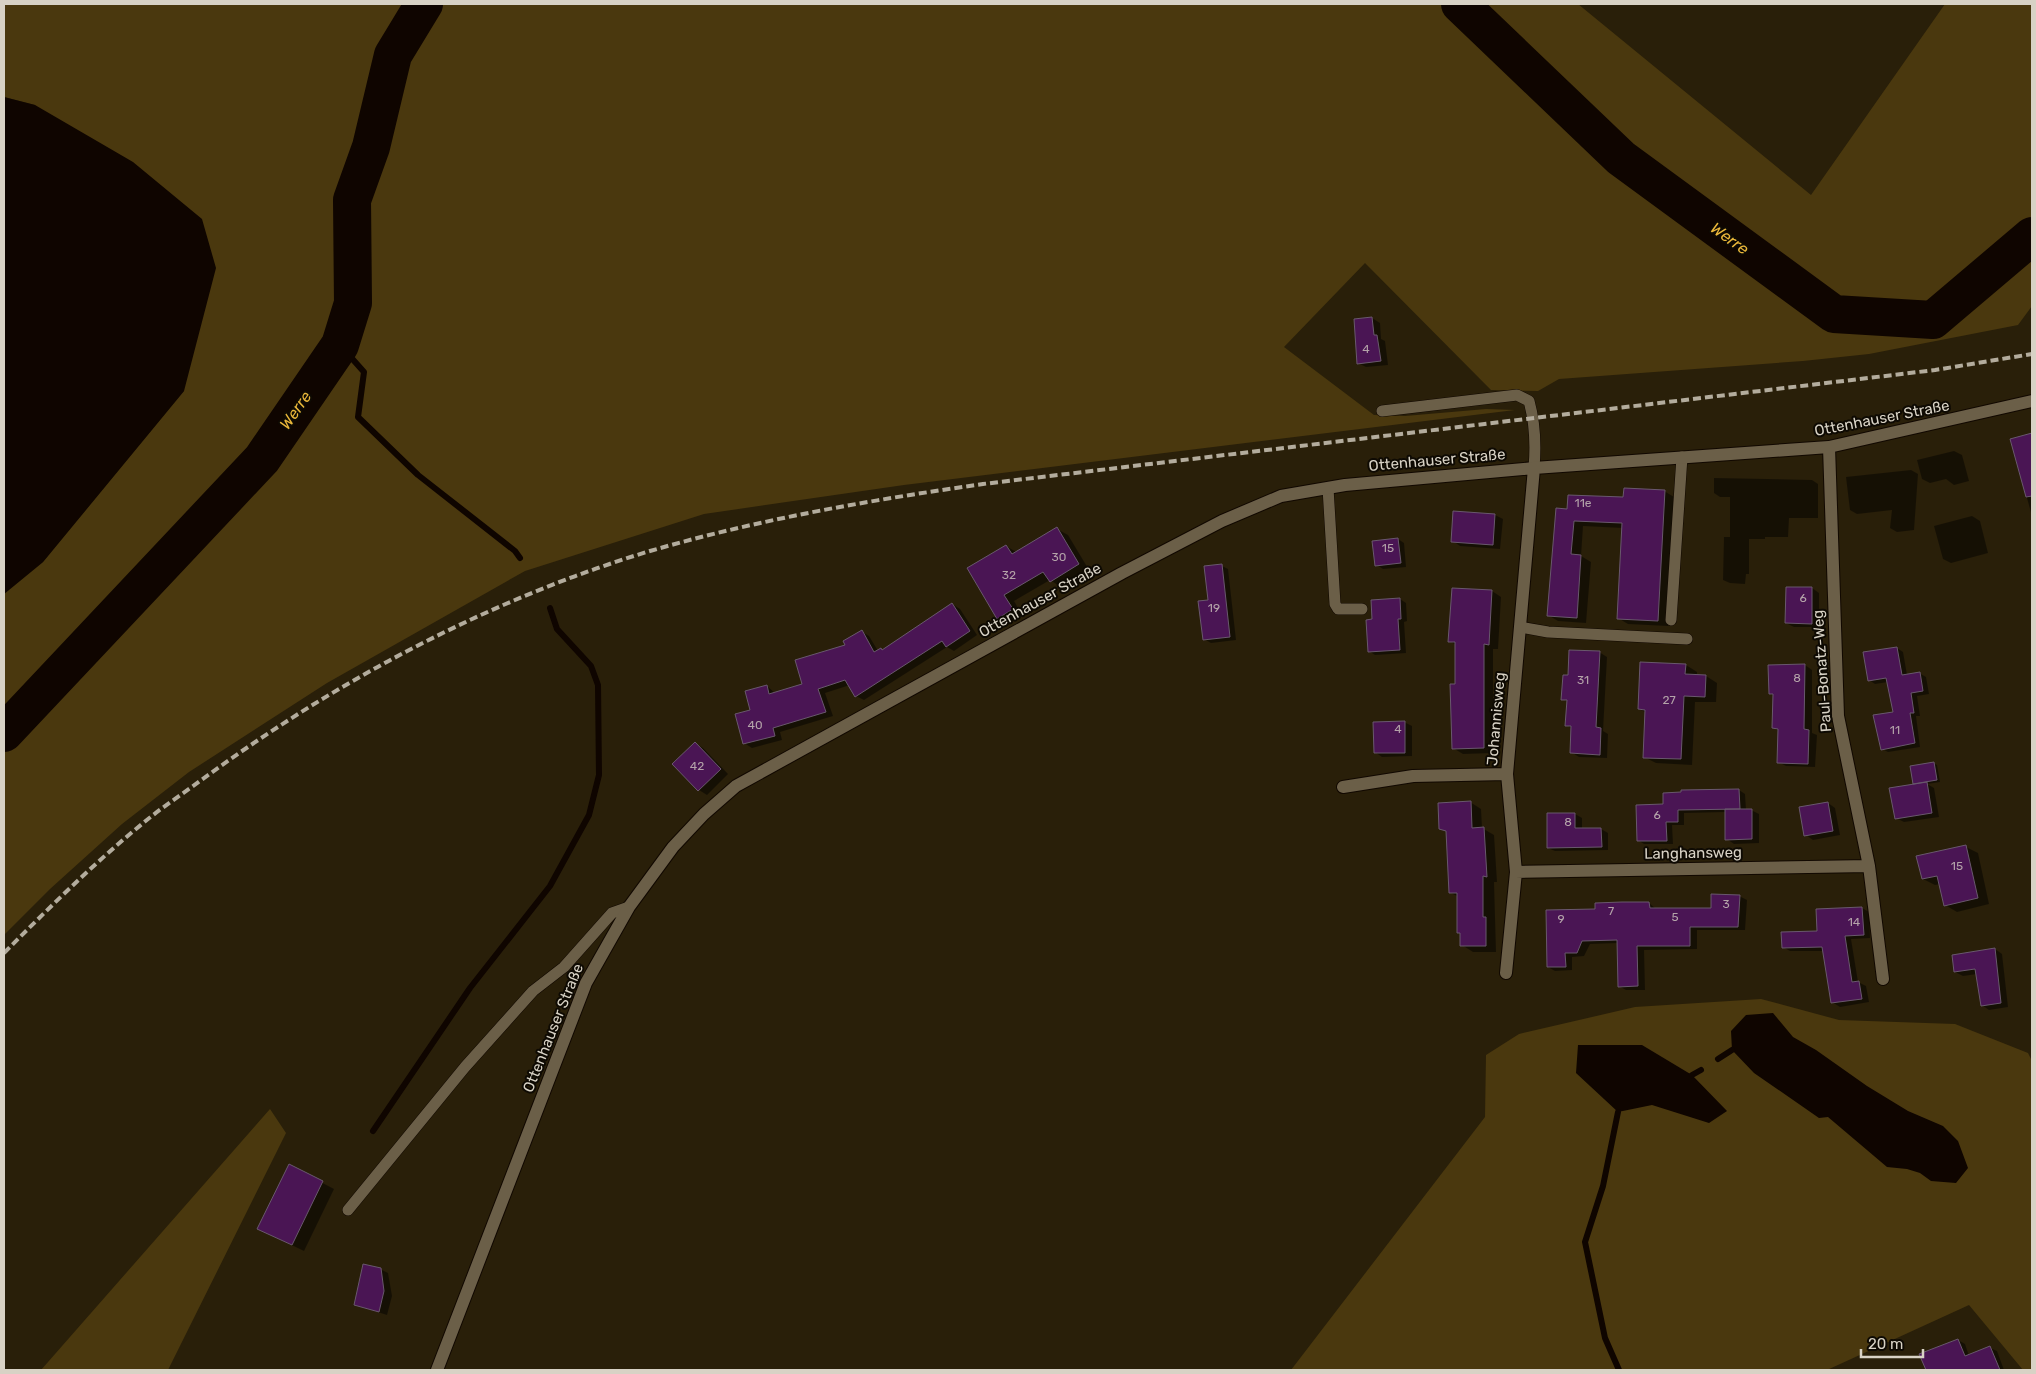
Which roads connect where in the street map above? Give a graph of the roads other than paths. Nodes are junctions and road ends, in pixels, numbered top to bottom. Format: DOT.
graph roads {
  1 [pos="2032,401"];
  2 [pos="1382,411"];
  3 [pos="1829,447"];
  4 [pos="1682,457"];
  5 [pos="1534,468"];
  6 [pos="1328,488"];
  7 [pos="1362,609"];
  8 [pos="1671,620"];
  9 [pos="1520,627"];
  10 [pos="1688,640"];
  11 [pos="1507,774"];
  12 [pos="1343,787"];
  13 [pos="1869,866"];
  14 [pos="1516,872"];
  15 [pos="629,907"];
  16 [pos="1506,973"];
  17 [pos="1883,979"];
  18 [pos="348,1210"];
  19 [pos="437,1370"];
  1 -- 3 [label="street, Ottenhauser Straße"];
  2 -- 5 [label="lane"];
  3 -- 4 [label="street, Ottenhauser Straße"];
  3 -- 13 [label="street, Paul-Bonatz-Weg"];
  4 -- 5 [label="street, Ottenhauser Straße"];
  4 -- 8 [label="lane"];
  5 -- 6 [label="street, Ottenhauser Straße"];
  5 -- 9 [label="street, Johannisweg"];
  6 -- 7 [label="lane"];
  6 -- 15 [label="street, Ottenhauser Straße"];
  9 -- 10 [label="lane"];
  9 -- 11 [label="street, Johannisweg"];
  11 -- 12 [label="street"];
  11 -- 14 [label="street, Johannisweg"];
  13 -- 14 [label="street, Langhansweg"];
  13 -- 17 [label="street, Paul-Bonatz-Weg"];
  14 -- 16 [label="street, Johannisweg"];
  15 -- 18 [label="lane"];
  15 -- 19 [label="street, Ottenhauser Straße"];
}
